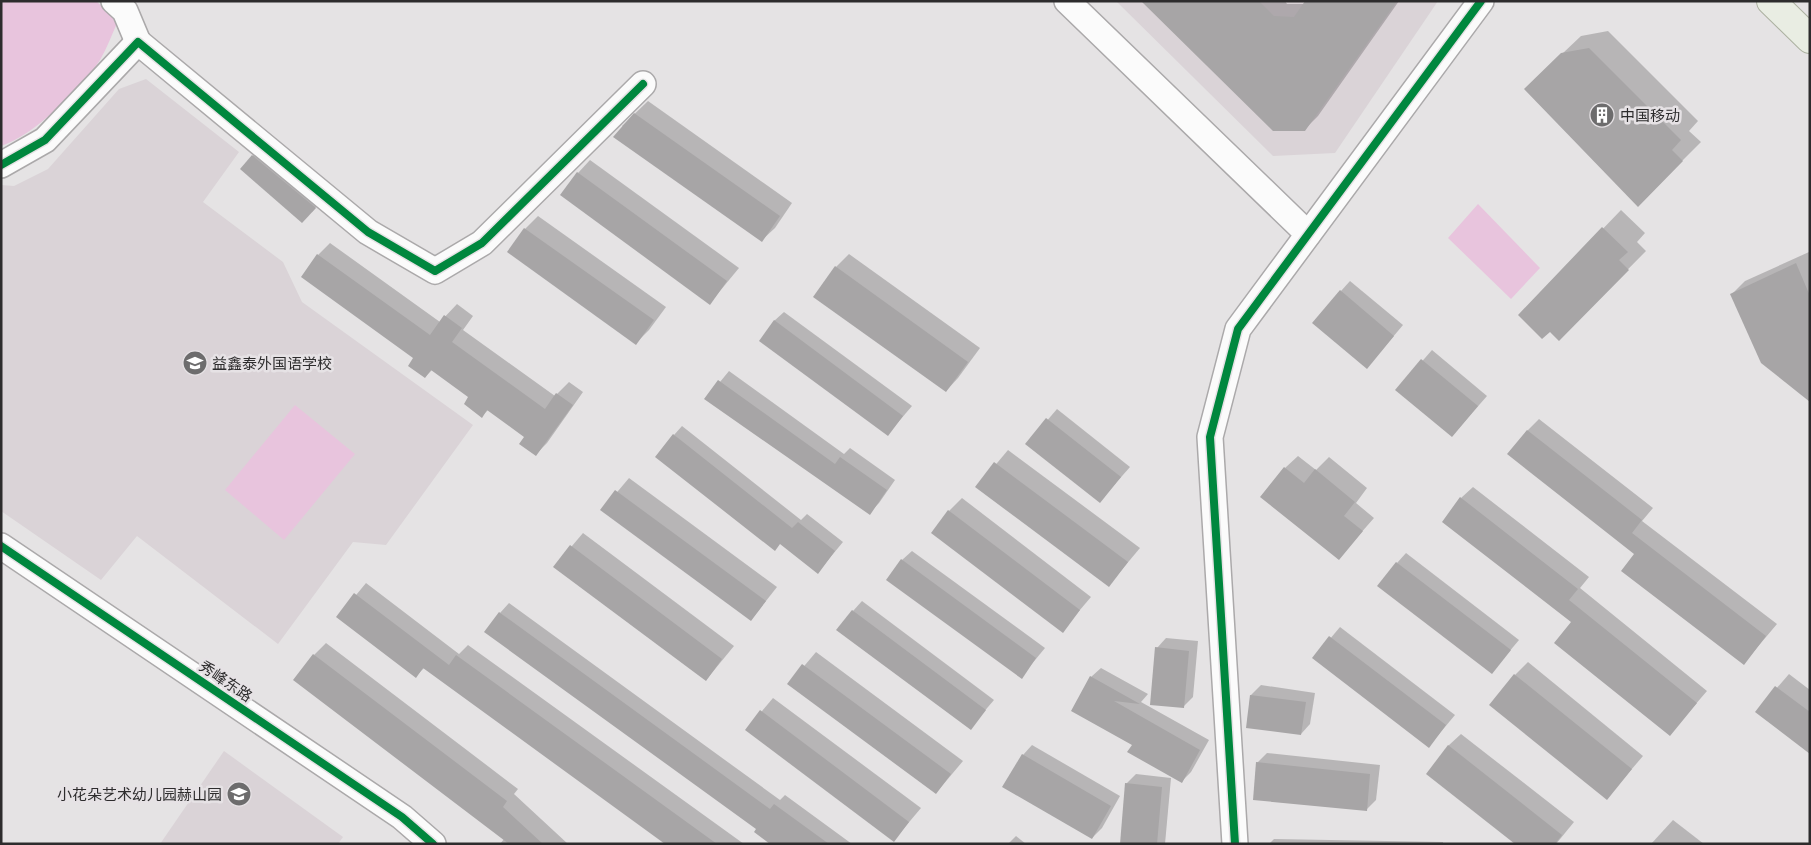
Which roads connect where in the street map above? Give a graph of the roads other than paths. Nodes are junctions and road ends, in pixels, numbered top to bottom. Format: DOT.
graph roads {
  1 [pos="114,1"];
  2 [pos="1067,1"];
  3 [pos="1481,1"];
  4 [pos="1771,1"];
  5 [pos="1810,39"];
  6 [pos="138,42"];
  7 [pos="643,84"];
  8 [pos="1,165"];
  9 [pos="1308,234"];
  10 [pos="1,546"];
  11 [pos="433,844"];
  12 [pos="1235,844"];
  1 -- 6 [label="street"];
  2 -- 9 [label="street"];
  3 -- 9 [label="street"];
  4 -- 5 [label="main road"];
  6 -- 7 [label="street"];
  6 -- 8 [label="street"];
  9 -- 12 [label="street"];
  10 -- 11 [label="street, 秀峰东路"];
}
